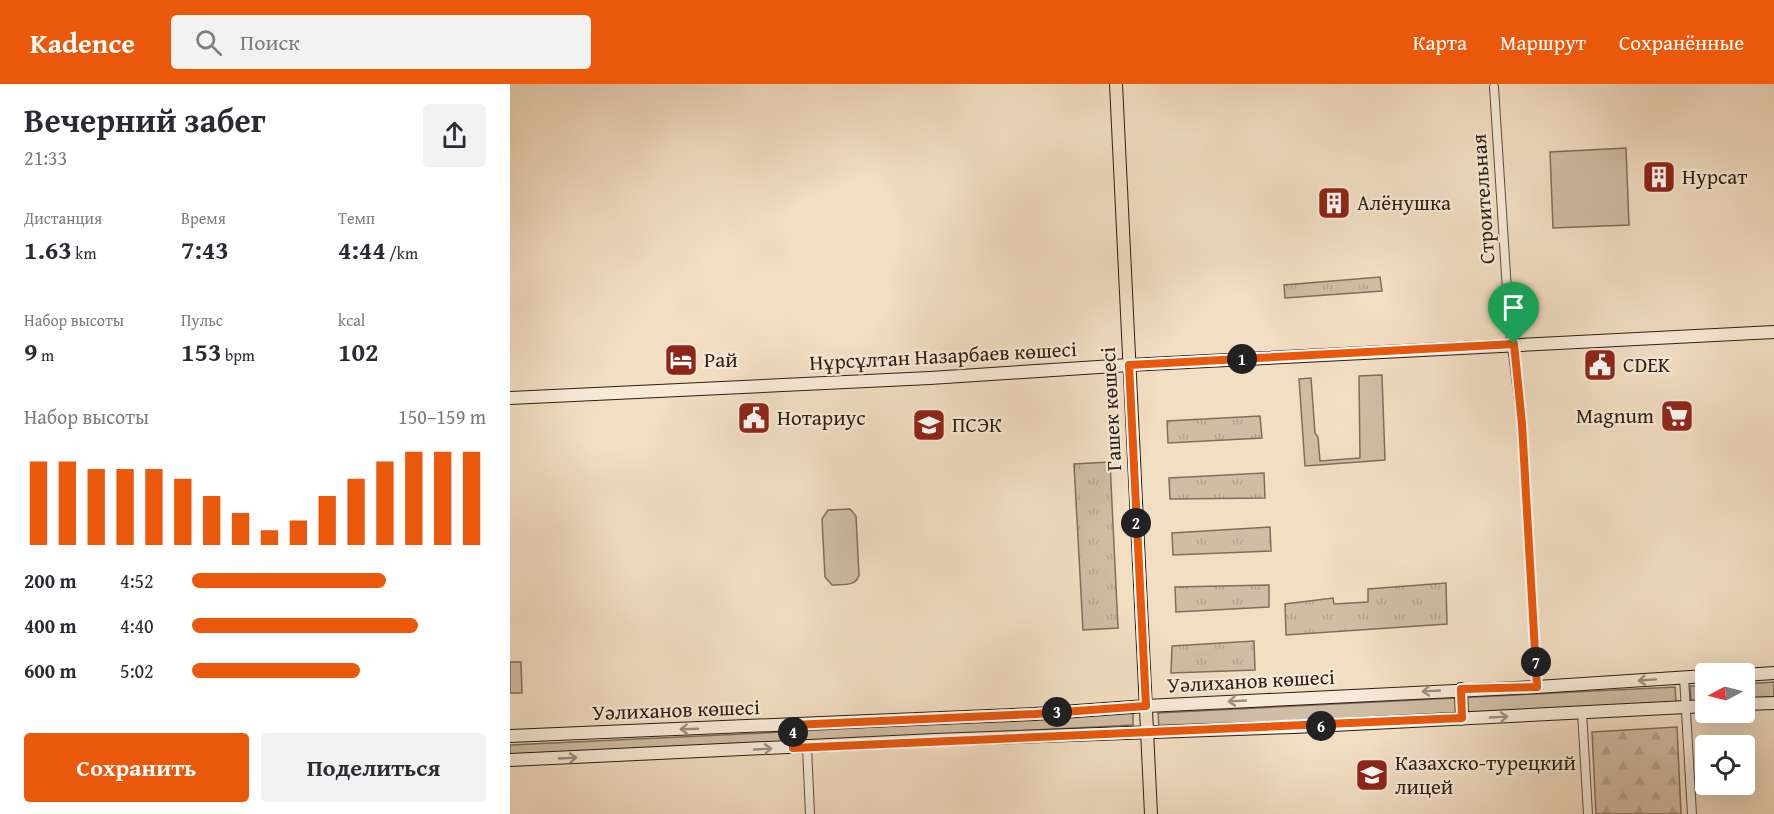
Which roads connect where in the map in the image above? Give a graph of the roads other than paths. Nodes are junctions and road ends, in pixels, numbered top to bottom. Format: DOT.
graph roads {
  1 [pos="1116,84"];
  2 [pos="1494,87"];
  3 [pos="1774,332"];
  4 [pos="1514,344"];
  5 [pos="1129,365"];
  6 [pos="510,398"];
  7 [pos="1774,673"];
  8 [pos="1755,674"];
  9 [pos="1695,676"];
  10 [pos="1684,677"];
  11 [pos="1537,687"];
  12 [pos="1461,689"];
  13 [pos="1774,703"];
  14 [pos="1755,704"];
  15 [pos="1146,706"];
  16 [pos="1686,707"];
  17 [pos="1695,707"];
  18 [pos="1582,712"];
  19 [pos="1462,718"];
  20 [pos="792,725"];
  21 [pos="1147,735"];
  22 [pos="510,736"];
  23 [pos="807,747"];
  24 [pos="793,748"];
  25 [pos="510,760"];
  26 [pos="810,814"];
  27 [pos="1151,814"];
  28 [pos="1588,814"];
  29 [pos="1692,814"];
  1 -- 5 [label="main road, Гашек көшесі"];
  2 -- 4 [label="street, Строительная"];
  3 -- 4 [label="main road, Нұрсұлтан Назарбаев көшесі"];
  4 -- 5 [label="main road, Нұрсұлтан Назарбаев көшесі"];
  4 -- 11 [label="street, Строительная"];
  5 -- 6 [label="main road, Нұрсұлтан Назарбаев көшесі"];
  5 -- 15 [label="main road, Гашек көшесі"];
  7 -- 8 [label="main road"];
  9 -- 10 [label="main road, Уәлиханов көшесі"];
  10 -- 11 [label="main road, Уәлиханов көшесі, one-way"];
  10 -- 16 [label="street"];
  11 -- 12 [label="main road, Уәлиханов көшесі"];
  12 -- 15 [label="main road, Уәлиханов көшесі, one-way"];
  12 -- 19 [label="main road"];
  13 -- 14 [label="main road"];
  15 -- 20 [label="main road, Уәлиханов көшесі"];
  15 -- 21 [label="main road, Гашек көшесі"];
  16 -- 17 [label="main road, Уәлиханов көшесі"];
  16 -- 18 [label="main road, Уәлиханов көшесі"];
  16 -- 29 [label="street"];
  19 -- 18 [label="main road, Уәлиханов көшесі, one-way"];
  18 -- 28 [label="street"];
  19 -- 21 [label="main road, Уәлиханов көшесі"];
  20 -- 22 [label="main road, Уәлиханов көшесі, one-way"];
  20 -- 24 [label="street"];
  21 -- 23 [label="main road, Уәлиханов көшесі"];
  21 -- 27 [label="main road, Гашек көшесі"];
  23 -- 24 [label="main road, Уәлиханов көшесі"];
  23 -- 26 [label="street"];
  25 -- 24 [label="main road, Уәлиханов көшесі, one-way"];
}
